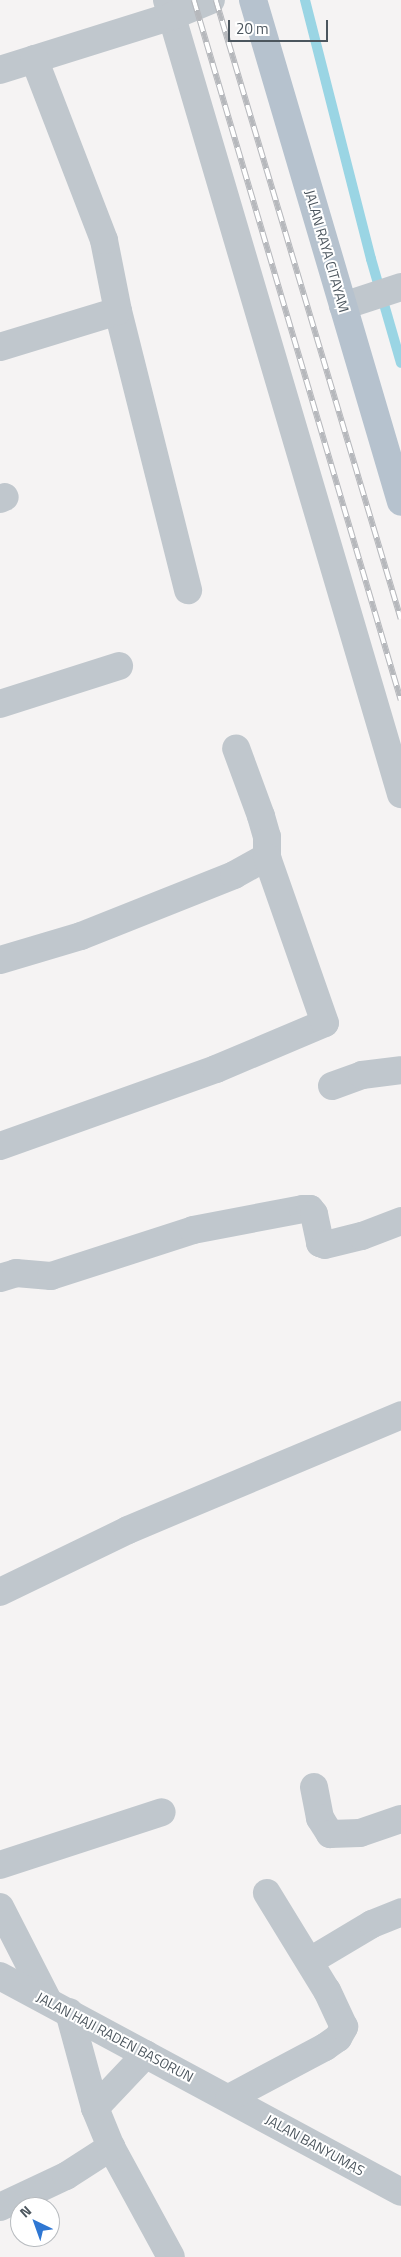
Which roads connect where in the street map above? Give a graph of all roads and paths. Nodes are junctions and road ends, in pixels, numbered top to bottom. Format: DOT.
graph roads {
  1 [pos="211,0"];
  2 [pos="253,0"];
  3 [pos="169,8"];
  4 [pos="34,59"];
  5 [pos="0,70"];
  6 [pos="401,287"];
  7 [pos="343,306"];
  8 [pos="118,311"];
  9 [pos="2,339"];
  10 [pos="396,454"];
  11 [pos="401,502"];
  12 [pos="188,590"];
  13 [pos="119,666"];
  14 [pos="0,704"];
  15 [pos="236,748"];
  16 [pos="401,794"];
  17 [pos="266,858"];
  18 [pos="0,960"];
  19 [pos="401,1070"];
  20 [pos="332,1086"];
  21 [pos="0,1146"];
  22 [pos="401,1221"];
  23 [pos="0,1278"];
  24 [pos="401,1415"];
  25 [pos="0,1592"];
  26 [pos="314,1787"];
  27 [pos="162,1812"];
  28 [pos="401,1819"];
  29 [pos="0,1864"];
  30 [pos="267,1894"];
  31 [pos="0,1906"];
  32 [pos="401,1912"];
  33 [pos="310,1961"];
  34 [pos="5,1984"];
  35 [pos="58,2006"];
  36 [pos="146,2054"];
  37 [pos="229,2098"];
  38 [pos="96,2108"];
  39 [pos="111,2147"];
  40 [pos="401,2192"];
  41 [pos="0,2207"];
  42 [pos="171,2257"];
  1 -- 3 [label="street"];
  2 -- 7 [label="main road, JALAN RAYA CITAYAM"];
  3 -- 4 [label="street"];
  3 -- 16 [label="street"];
  4 -- 5 [label="street"];
  4 -- 8 [label="street"];
  6 -- 7 [label="street"];
  7 -- 10 [label="main road, JALAN RAYA CITAYAM"];
  8 -- 9 [label="street"];
  8 -- 12 [label="street"];
  10 -- 11 [label="main road, JALAN RAYA CITAYAM"];
  13 -- 14 [label="street"];
  15 -- 17 [label="street"];
  17 -- 18 [label="street"];
  17 -- 21 [label="street"];
  19 -- 20 [label="street"];
  22 -- 23 [label="street"];
  24 -- 25 [label="street"];
  26 -- 28 [label="street"];
  27 -- 29 [label="street"];
  30 -- 33 [label="street"];
  31 -- 35 [label="street"];
  32 -- 33 [label="street"];
  33 -- 37 [label="street"];
  34 -- 35 [label="street, JALAN HAJI RADEN BASORUN"];
  35 -- 36 [label="street, JALAN HAJI RADEN BASORUN"];
  35 -- 38 [label="street"];
  36 -- 37 [label="street, JALAN HAJI RADEN BASORUN"];
  36 -- 38 [label="street"];
  37 -- 40 [label="street, JALAN BANYUMAS"];
  38 -- 39 [label="street"];
  39 -- 41 [label="street"];
  39 -- 42 [label="street"];
}
